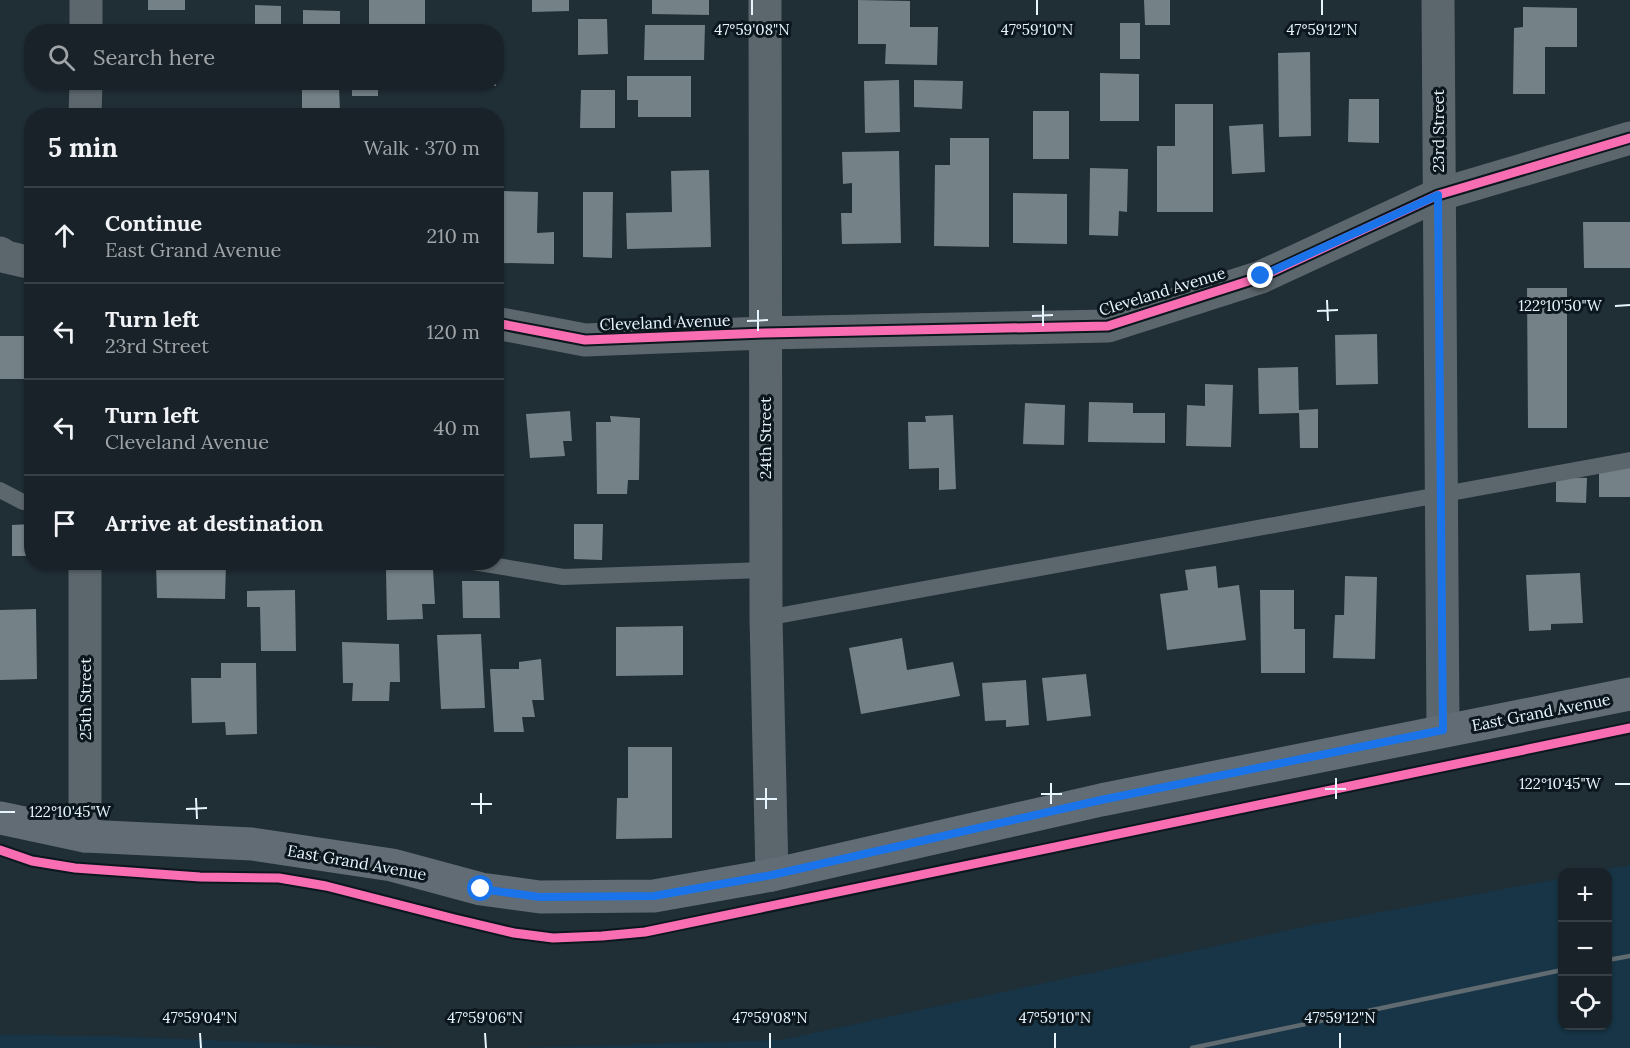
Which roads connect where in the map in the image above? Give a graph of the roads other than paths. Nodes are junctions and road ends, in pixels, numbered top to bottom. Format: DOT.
graph roads {
  1 [pos="86,0"];
  2 [pos="765,0"];
  3 [pos="1438,0"];
  4 [pos="86,24"];
  5 [pos="86,90"];
  6 [pos="85,108"];
  7 [pos="1630,138"];
  8 [pos="1438,195"];
  9 [pos="0,254"];
  10 [pos="24,261"];
  11 [pos="504,325"];
  12 [pos="765,333"];
  13 [pos="1630,460"];
  14 [pos="0,490"];
  15 [pos="1441,494"];
  16 [pos="24,502"];
  17 [pos="504,567"];
  18 [pos="85,570"];
  19 [pos="765,570"];
  20 [pos="766,618"];
  21 [pos="1630,694"];
  22 [pos="1443,730"];
  23 [pos="0,818"];
  24 [pos="85,836"];
  25 [pos="772,875"];
  1 -- 4 [label="street"];
  2 -- 12 [label="street, 24th Street"];
  3 -- 8 [label="street, 23rd Street"];
  5 -- 6 [label="street"];
  7 -- 8 [label="street, Cleveland Avenue"];
  8 -- 12 [label="street, Cleveland Avenue"];
  8 -- 15 [label="street, 23rd Street"];
  9 -- 10 [label="street"];
  11 -- 12 [label="street, Cleveland Avenue"];
  12 -- 19 [label="street, 24th Street"];
  13 -- 15 [label="lane"];
  14 -- 16 [label="lane"];
  15 -- 20 [label="lane"];
  15 -- 22 [label="street, 23rd Street"];
  17 -- 19 [label="lane"];
  18 -- 24 [label="street, 25th Street"];
  19 -- 20 [label="street, 24th Street"];
  20 -- 25 [label="street, 24th Street"];
  21 -- 22 [label="main road, East Grand Avenue"];
  22 -- 25 [label="main road, East Grand Avenue"];
  23 -- 24 [label="main road, East Grand Avenue"];
  24 -- 25 [label="main road, East Grand Avenue"];
}
